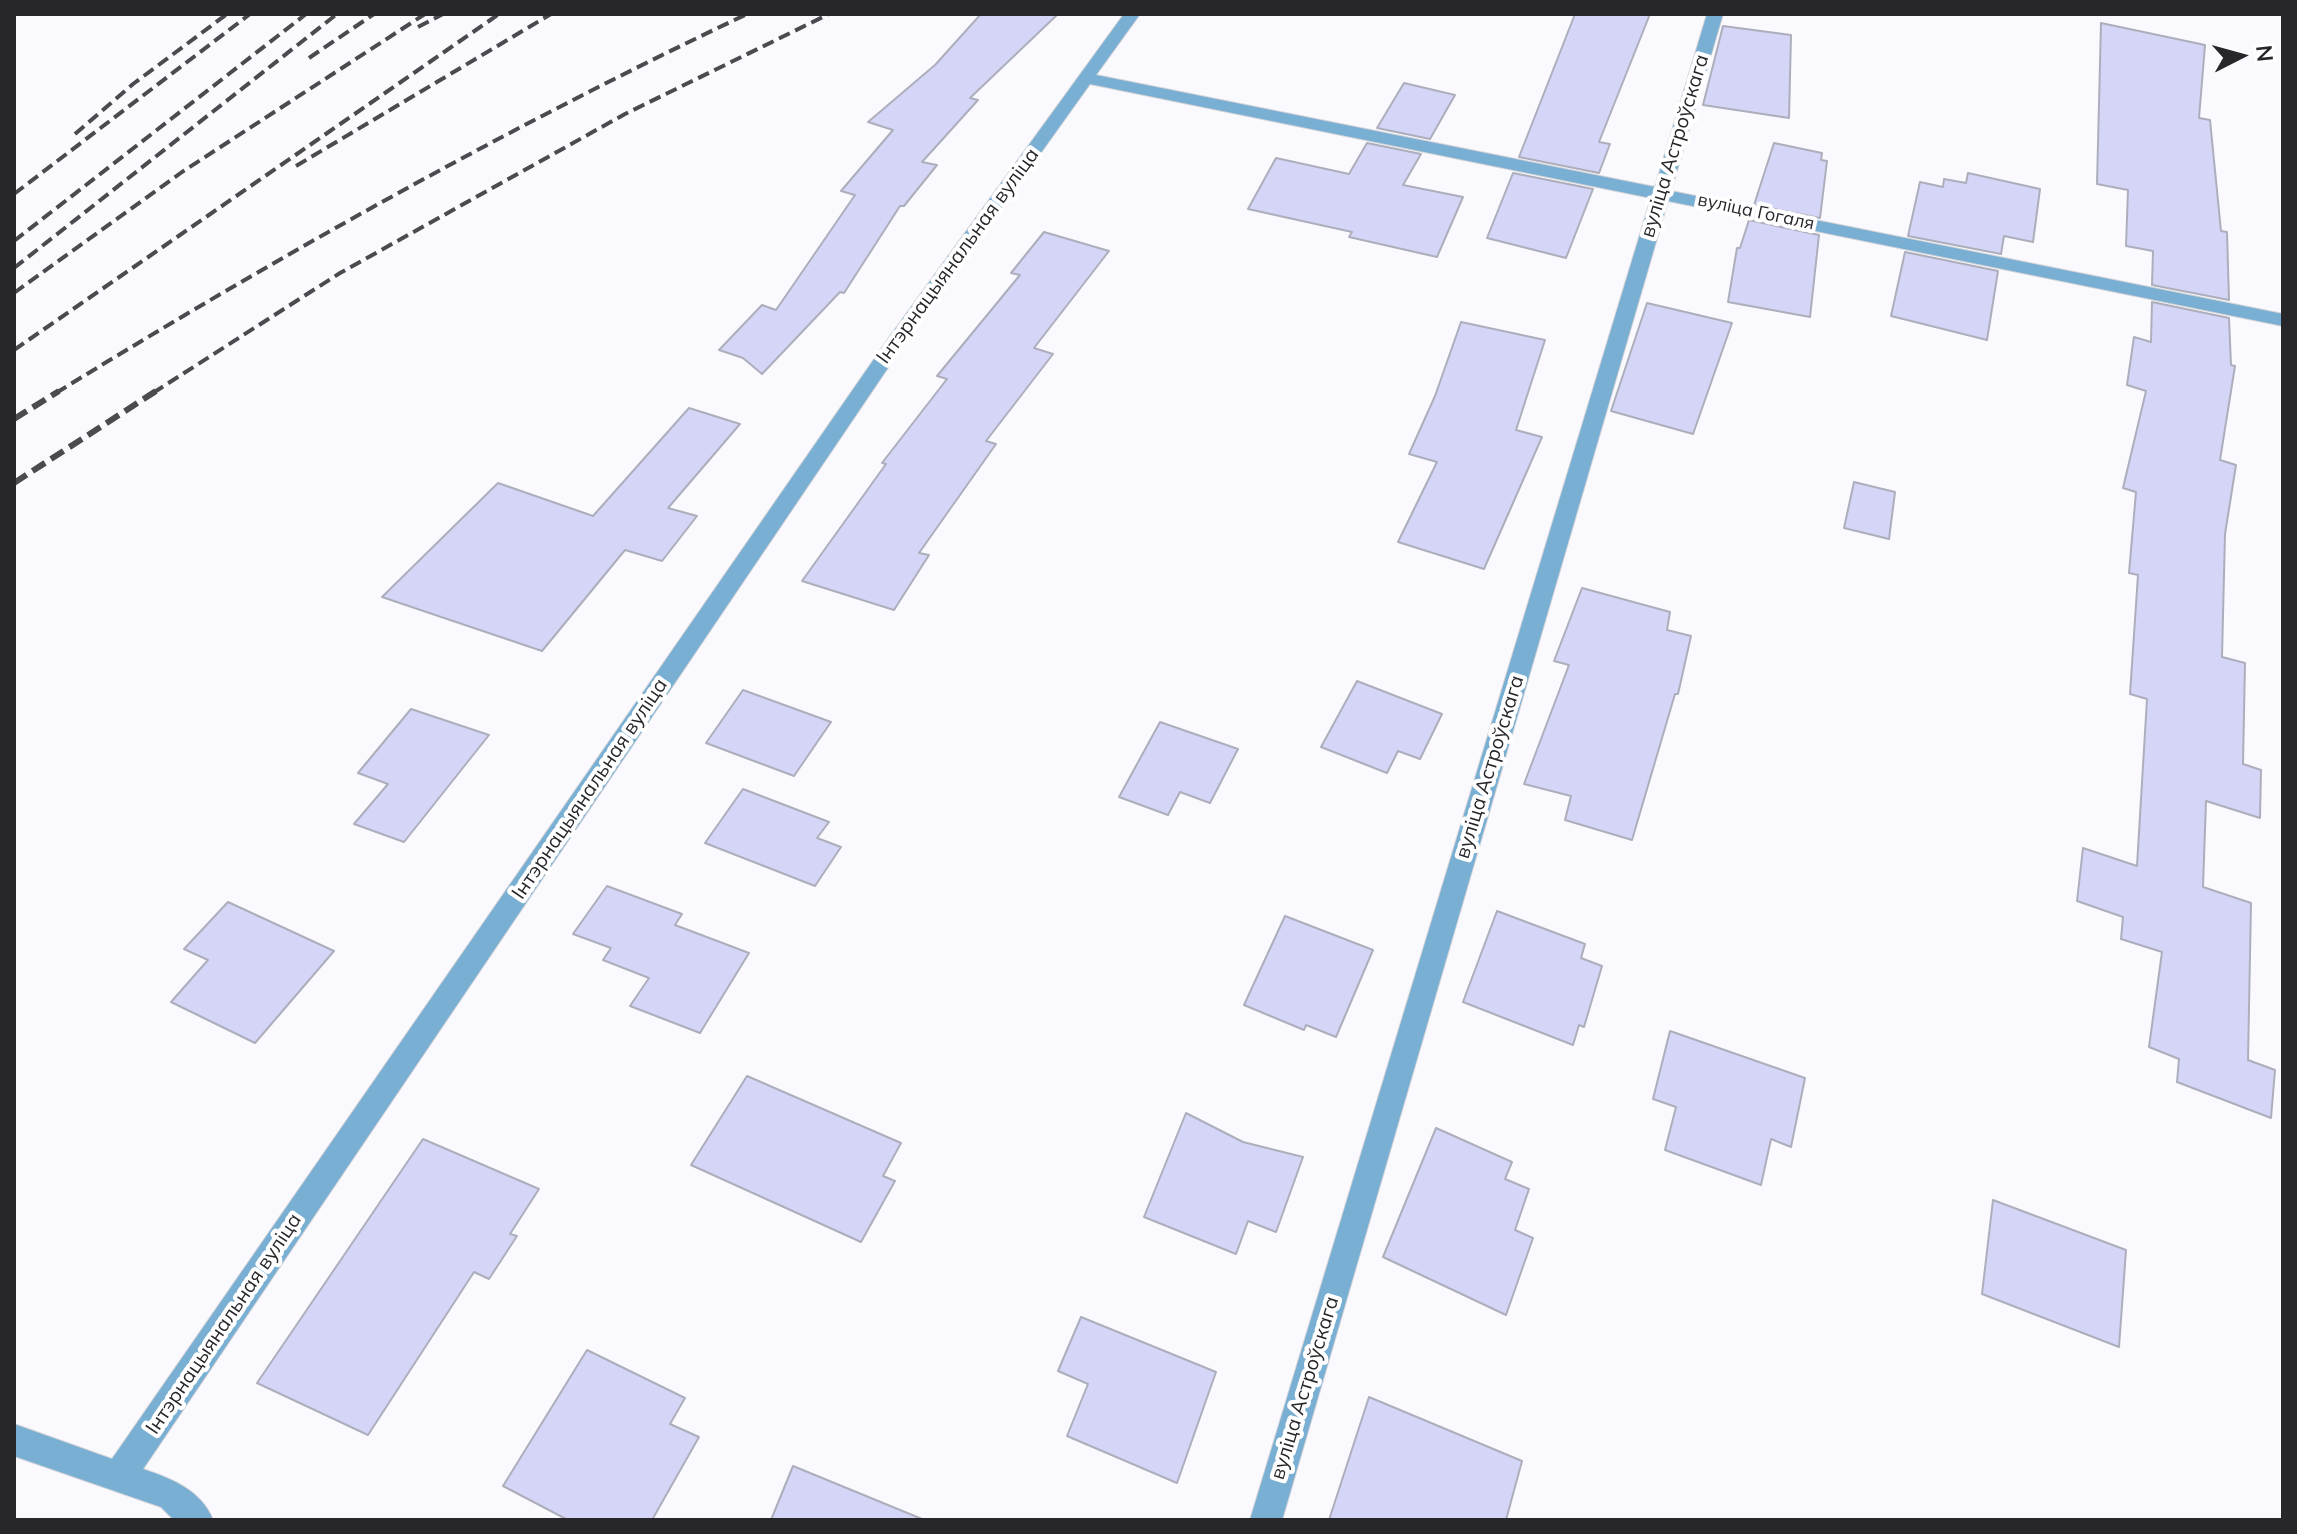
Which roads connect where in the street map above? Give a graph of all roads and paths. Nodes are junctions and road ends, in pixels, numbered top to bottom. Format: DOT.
graph roads {
  1 [pos="1132,14"];
  2 [pos="1715,14"];
  3 [pos="1087,78"];
  4 [pos="1660,193"];
  5 [pos="2283,320"];
  6 [pos="14,1440"];
  7 [pos="118,1478"];
  8 [pos="197,1520"];
  9 [pos="1266,1520"];
  1 -- 3 [label="street, Інтэрнацыянальная вуліца"];
  2 -- 4 [label="street, вуліца Астроўскага"];
  3 -- 4 [label="street, вуліца Гогаля"];
  3 -- 7 [label="street, Інтэрнацыянальная вуліца"];
  4 -- 5 [label="street, вуліца Гогаля"];
  4 -- 9 [label="street, вуліца Астроўскага"];
  6 -- 7 [label="street"];
  7 -- 8 [label="street"];
}
